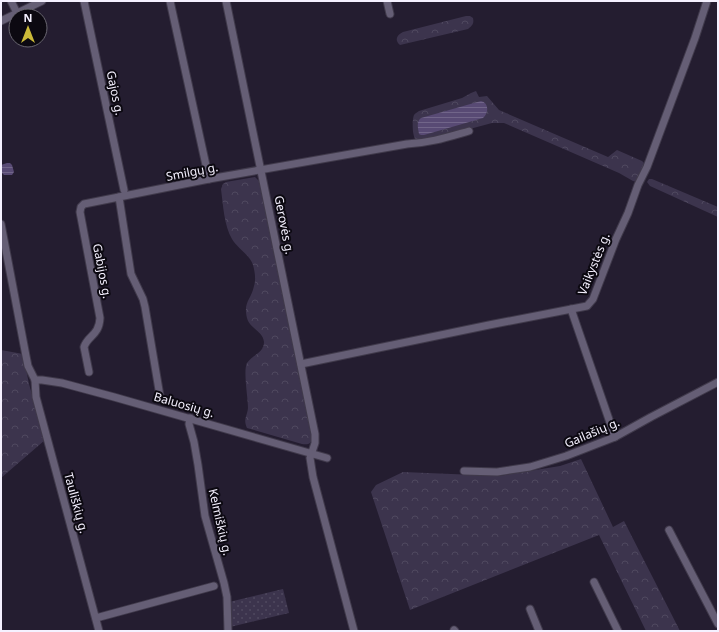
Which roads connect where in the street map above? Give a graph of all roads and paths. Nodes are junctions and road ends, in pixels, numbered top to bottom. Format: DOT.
graph roads {
  1 [pos="42,1"];
  2 [pos="84,1"];
  3 [pos="170,1"];
  4 [pos="226,1"];
  5 [pos="387,1"];
  6 [pos="707,1"];
  7 [pos="27,8"];
  8 [pos="390,14"];
  9 [pos="469,131"];
  10 [pos="261,170"];
  11 [pos="209,179"];
  12 [pos="124,190"];
  13 [pos="119,197"];
  14 [pos="1,224"];
  15 [pos="571,309"];
  16 [pos="301,364"];
  17 [pos="89,372"];
  18 [pos="34,380"];
  19 [pos="718,382"];
  20 [pos="160,396"];
  21 [pos="190,418"];
  22 [pos="615,437"];
  23 [pos="312,454"];
  24 [pos="327,458"];
  25 [pos="464,471"];
  26 [pos="669,530"];
  27 [pos="594,582"];
  28 [pos="214,586"];
  29 [pos="530,608"];
  30 [pos="96,618"];
  31 [pos="718,624"];
  32 [pos="99,631"];
  33 [pos="228,631"];
  34 [pos="354,631"];
  35 [pos="539,631"];
  36 [pos="618,631"];
  1 -- 7 [label="street"];
  2 -- 12 [label="street, Gajos g."];
  3 -- 11 [label="street"];
  4 -- 10 [label="street, Gerovės g."];
  5 -- 8 [label="street"];
  6 -- 15 [label="street, Vaikystės g."];
  9 -- 10 [label="street, Smilgų g."];
  10 -- 11 [label="street, Smilgų g."];
  10 -- 16 [label="street, Gerovės g."];
  11 -- 13 [label="street, Smilgų g."];
  13 -- 17 [label="street, Gabijos g."];
  13 -- 20 [label="street"];
  14 -- 18 [label="street, Tauliškių g."];
  15 -- 16 [label="street, Vaikystės g."];
  15 -- 22 [label="street"];
  16 -- 23 [label="street, Gerovės g."];
  18 -- 21 [label="street, Baluosių g."];
  18 -- 30 [label="street, Tauliškių g."];
  19 -- 22 [label="street, Gailašių g."];
  21 -- 23 [label="street, Baluosių g."];
  21 -- 33 [label="street, Kelmiškių g."];
  22 -- 25 [label="street, Gailašių g."];
  23 -- 24 [label="street, Baluosių g."];
  23 -- 34 [label="street, Gerovės g."];
  26 -- 31 [label="street"];
  27 -- 36 [label="street"];
  28 -- 30 [label="street"];
  29 -- 35 [label="street"];
  30 -- 32 [label="street, Tauliškių g."];
}
